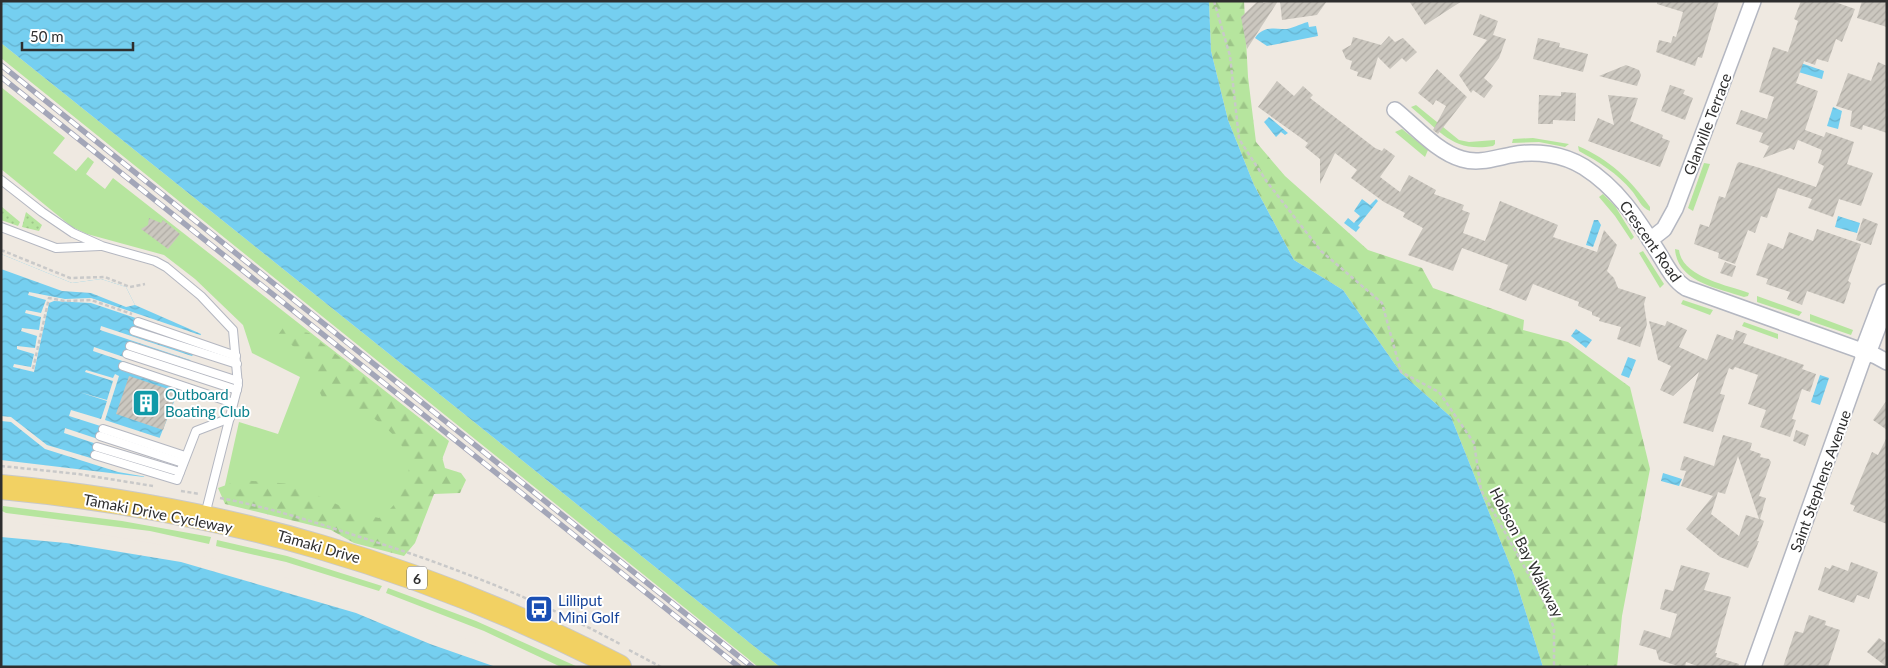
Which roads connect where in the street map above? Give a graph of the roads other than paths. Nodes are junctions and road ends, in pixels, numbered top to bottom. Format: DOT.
graph roads {
  1 [pos="1753,1"];
  2 [pos="1395,110"];
  3 [pos="1,180"];
  4 [pos="1,227"];
  5 [pos="1650,240"];
  6 [pos="102,246"];
  7 [pos="1887,295"];
  8 [pos="137,319"];
  9 [pos="134,331"];
  10 [pos="130,346"];
  11 [pos="1865,353"];
  12 [pos="127,354"];
  13 [pos="236,360"];
  14 [pos="1887,362"];
  15 [pos="123,366"];
  16 [pos="237,385"];
  17 [pos="234,403"];
  18 [pos="230,418"];
  19 [pos="101,433"];
  20 [pos="96,451"];
  21 [pos="184,459"];
  22 [pos="1,487"];
  23 [pos="205,516"];
  24 [pos="619,667"];
  25 [pos="1753,667"];
  1 -- 5 [label="street, Glanville Terrace"];
  2 -- 5 [label="street, Crescent Road"];
  3 -- 6 [label="lane"];
  4 -- 6 [label="lane"];
  5 -- 11 [label="street, Crescent Road"];
  6 -- 13 [label="lane"];
  7 -- 11 [label="street, Saint Stephens Avenue"];
  8 -- 13 [label="lane"];
  9 -- 13 [label="lane"];
  10 -- 16 [label="lane"];
  11 -- 14 [label="street, Crescent Road"];
  11 -- 25 [label="street, Saint Stephens Avenue"];
  12 -- 16 [label="lane"];
  13 -- 16 [label="lane"];
  15 -- 17 [label="lane"];
  16 -- 17 [label="lane"];
  17 -- 18 [label="lane"];
  18 -- 21 [label="lane"];
  18 -- 23 [label="lane"];
  19 -- 21 [label="lane"];
  20 -- 21 [label="lane"];
  22 -- 23 [label="main road, Tāmaki Drive / 6"];
  23 -- 24 [label="main road, Tāmaki Drive / 6"];
}
